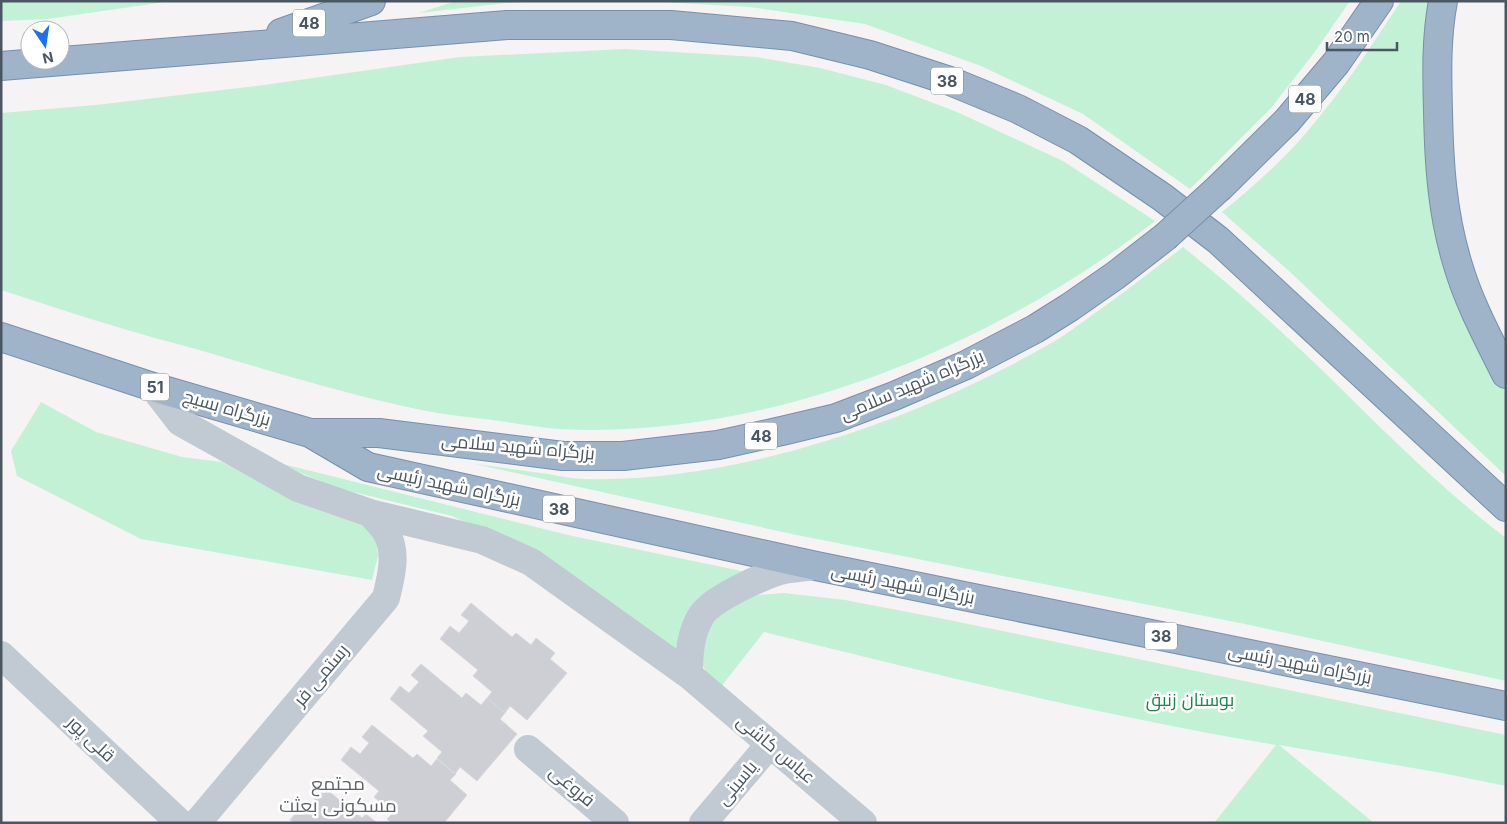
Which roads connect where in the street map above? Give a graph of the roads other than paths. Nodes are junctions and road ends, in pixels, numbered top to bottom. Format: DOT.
graph roads {
  1 [pos="371,1"];
  2 [pos="1379,1"];
  3 [pos="1443,1"];
  4 [pos="247,46"];
  5 [pos="1,66"];
  6 [pos="1,338"];
  7 [pos="1506,374"];
  8 [pos="153,386"];
  9 [pos="310,433"];
  10 [pos="1506,507"];
  11 [pos="370,513"];
  12 [pos="816,566"];
  13 [pos="1,655"];
  14 [pos="689,675"];
  15 [pos="1506,706"];
  16 [pos="770,744"];
  17 [pos="528,749"];
  18 [pos="180,823"];
  19 [pos="197,823"];
  20 [pos="615,823"];
  21 [pos="703,823"];
  22 [pos="863,823"];
  1 -- 4 [label="highway, 48"];
  2 -- 9 [label="highway, بزرگراه شهید سلامی / 48, bridge"];
  3 -- 7 [label="highway"];
  4 -- 5 [label="highway"];
  4 -- 10 [label="highway, 38"];
  6 -- 8 [label="highway, بزرگراه بسیج / 51"];
  8 -- 9 [label="highway, بزرگراه بسیج / 51"];
  8 -- 11 [label="street, عباس کاشی"];
  9 -- 12 [label="highway, بزرگراه شهید رئیسی / 38"];
  11 -- 14 [label="street, عباس کاشی"];
  11 -- 19 [label="street, رستمی فر"];
  12 -- 14 [label="street"];
  12 -- 15 [label="highway, بزرگراه شهید رئیسی / 38"];
  13 -- 18 [label="street, قلی پور"];
  14 -- 16 [label="street, عباس کاشی"];
  16 -- 21 [label="street, یاسینی"];
  16 -- 22 [label="street, عباس کاشی"];
  17 -- 20 [label="street, فروغی"];
}
